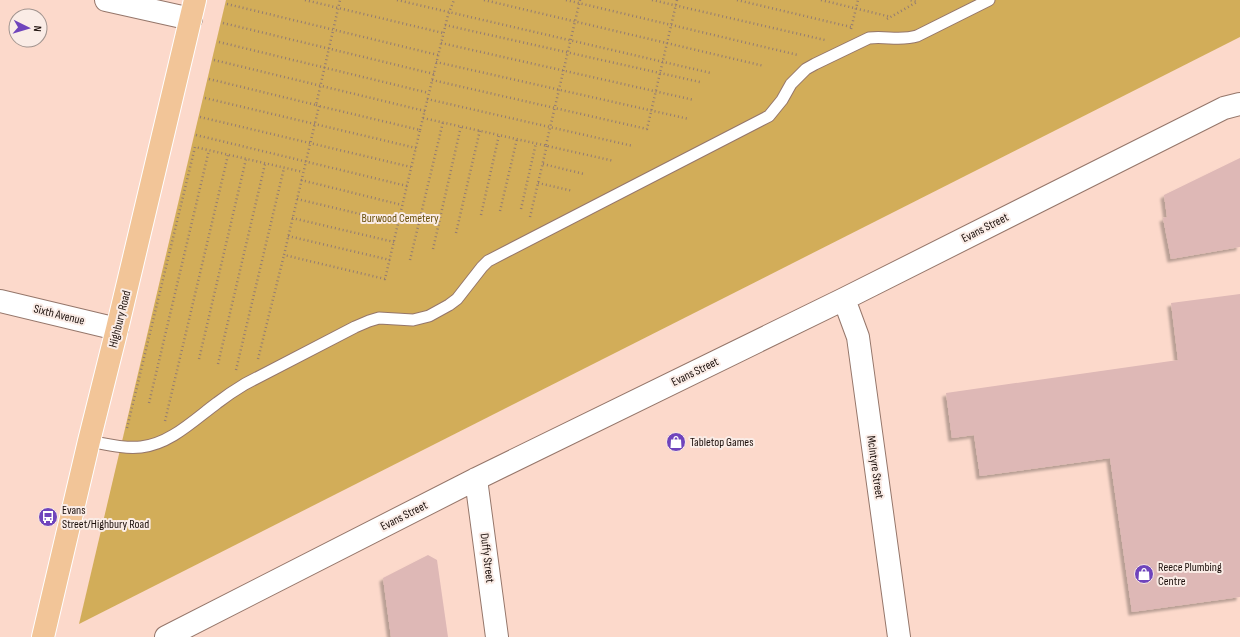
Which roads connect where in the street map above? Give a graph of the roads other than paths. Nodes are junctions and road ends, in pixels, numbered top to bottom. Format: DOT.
graph roads {
  1 [pos="106,0"];
  2 [pos="989,0"];
  3 [pos="193,10"];
  4 [pos="1234,102"];
  5 [pos="844,299"];
  6 [pos="0,301"];
  7 [pos="117,329"];
  8 [pos="89,441"];
  9 [pos="476,479"];
  10 [pos="43,637"];
  11 [pos="166,637"];
  12 [pos="497,637"];
  13 [pos="898,637"];
  1 -- 3 [label="street"];
  2 -- 8 [label="lane"];
  3 -- 7 [label="main road, Highbury Road"];
  4 -- 5 [label="street, Evans Street"];
  5 -- 9 [label="street, Evans Street"];
  5 -- 13 [label="street, McIntyre Street"];
  6 -- 7 [label="street, Sixth Avenue"];
  7 -- 8 [label="main road, Highbury Road"];
  8 -- 10 [label="main road, Highbury Road"];
  9 -- 11 [label="street, Evans Street"];
  9 -- 12 [label="street, Duffy Street"];
}
